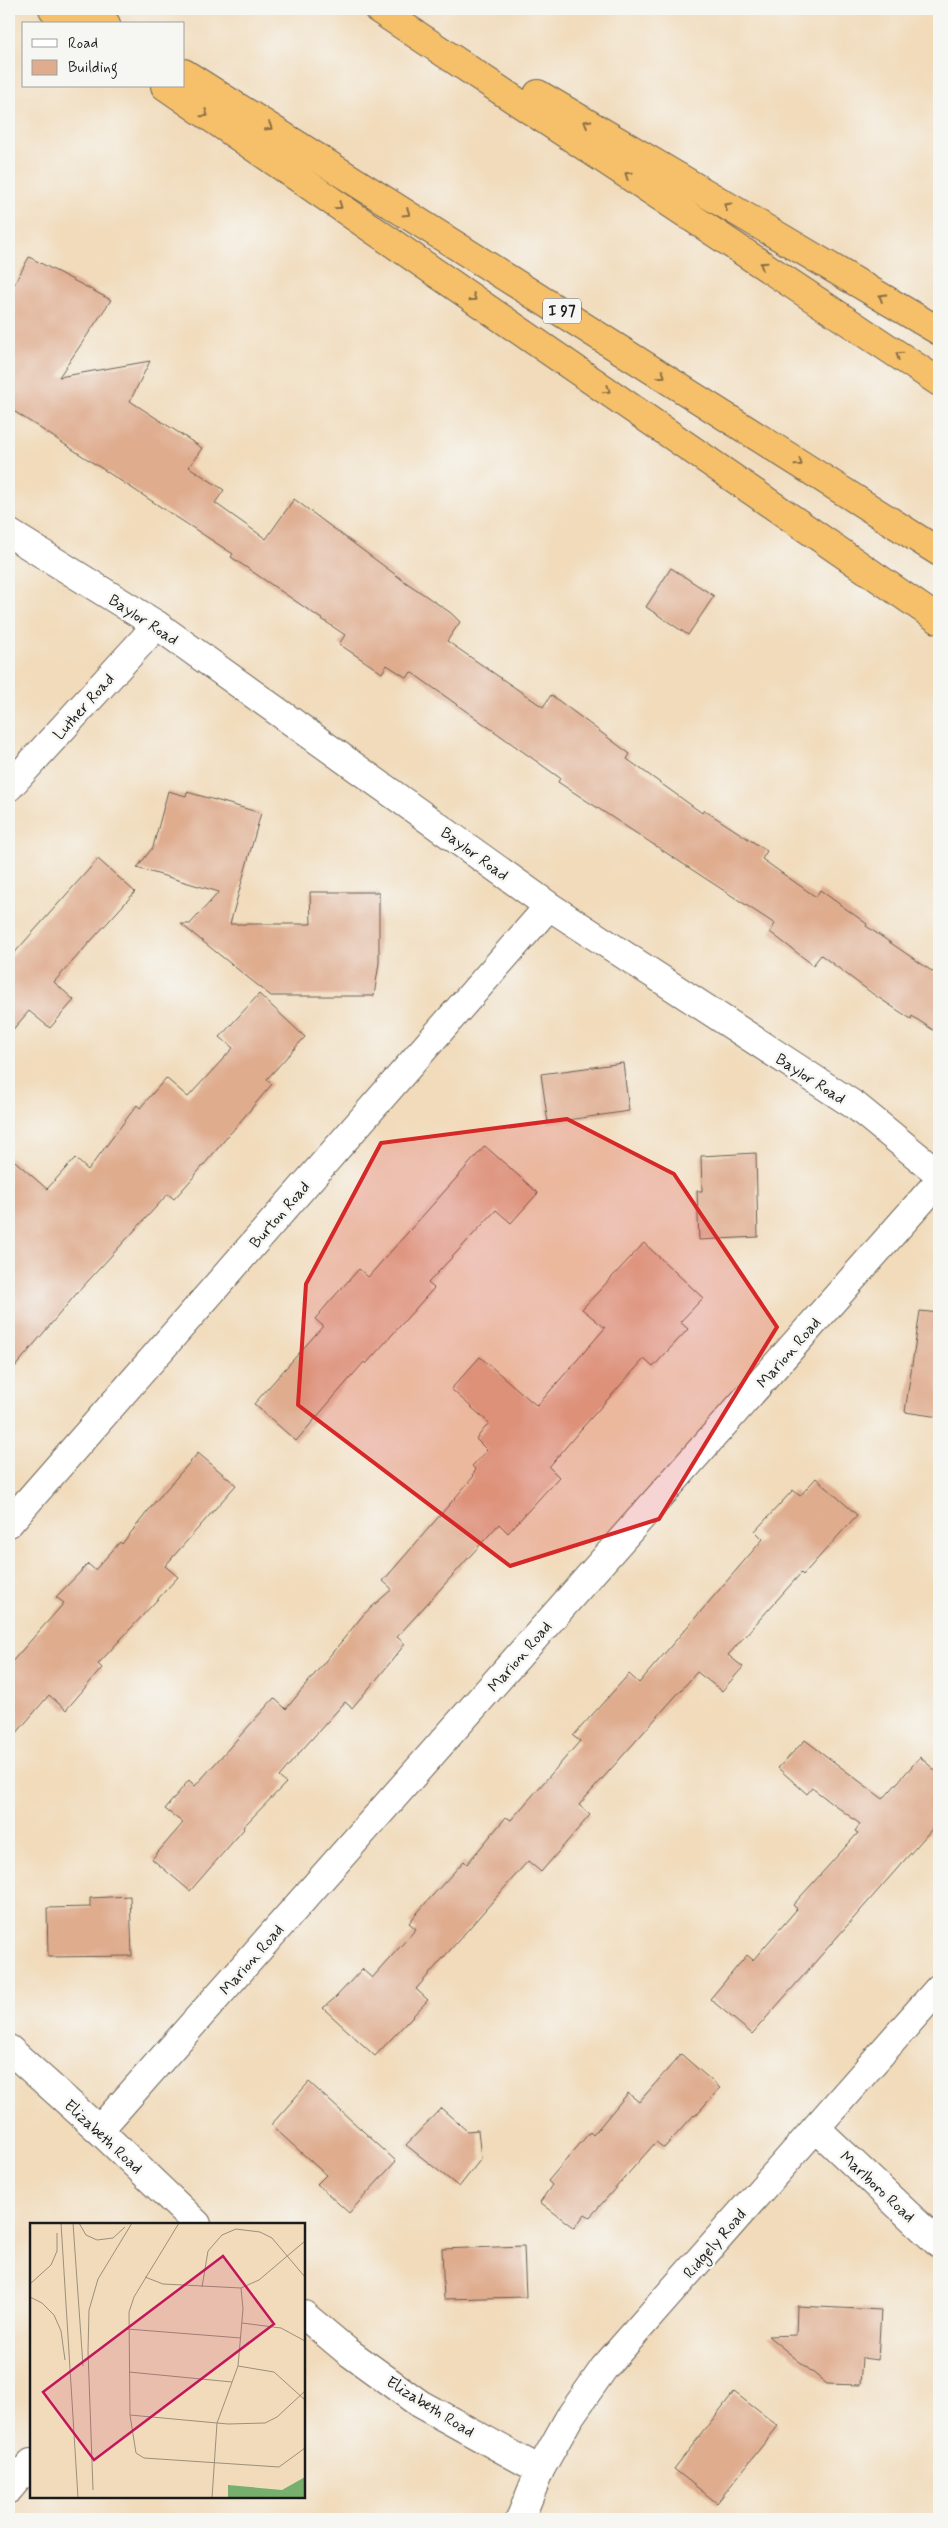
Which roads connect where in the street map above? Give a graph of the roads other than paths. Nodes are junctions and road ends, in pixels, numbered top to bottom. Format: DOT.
graph roads {
  1 [pos="52,9"];
  2 [pos="82,9"];
  3 [pos="378,9"];
  4 [pos="393,9"];
  5 [pos="71,22"];
  6 [pos="103,22"];
  7 [pos="185,74"];
  8 [pos="168,88"];
  9 [pos="939,331"];
  10 [pos="939,382"];
  11 [pos="9,533"];
  12 [pos="939,552"];
  13 [pos="939,620"];
  14 [pos="156,625"];
  15 [pos="9,787"];
  16 [pos="549,906"];
  17 [pos="939,1174"];
  18 [pos="939,1181"];
  19 [pos="9,1523"];
  20 [pos="939,1988"];
  21 [pos="9,2049"];
  22 [pos="816,2128"];
  23 [pos="100,2130"];
  24 [pos="196,2223"];
  25 [pos="939,2244"];
  26 [pos="305,2316"];
  27 [pos="30,2464"];
  28 [pos="540,2470"];
  29 [pos="9,2489"];
  30 [pos="520,2519"];
  1 -- 5 [label="highway"];
  2 -- 6 [label="highway"];
  10 -- 3 [label="highway, one-way"];
  9 -- 4 [label="highway, one-way"];
  7 -- 12 [label="highway, I 97, one-way"];
  8 -- 13 [label="highway, one-way"];
  11 -- 14 [label="street, Baylor Road"];
  14 -- 15 [label="street, Luther Road"];
  14 -- 16 [label="street, Baylor Road"];
  16 -- 17 [label="street, Baylor Road"];
  16 -- 19 [label="street, Burton Road"];
  18 -- 23 [label="street, Marion Road"];
  20 -- 22 [label="street, Ridgely Road"];
  21 -- 23 [label="street, Elizabeth Road"];
  22 -- 25 [label="street, Marlboro Road"];
  22 -- 28 [label="street, Ridgely Road"];
  23 -- 24 [label="street, Elizabeth Road"];
  26 -- 28 [label="street, Elizabeth Road"];
  27 -- 29 [label="street"];
  28 -- 30 [label="street, Ridgely Road"];
}
